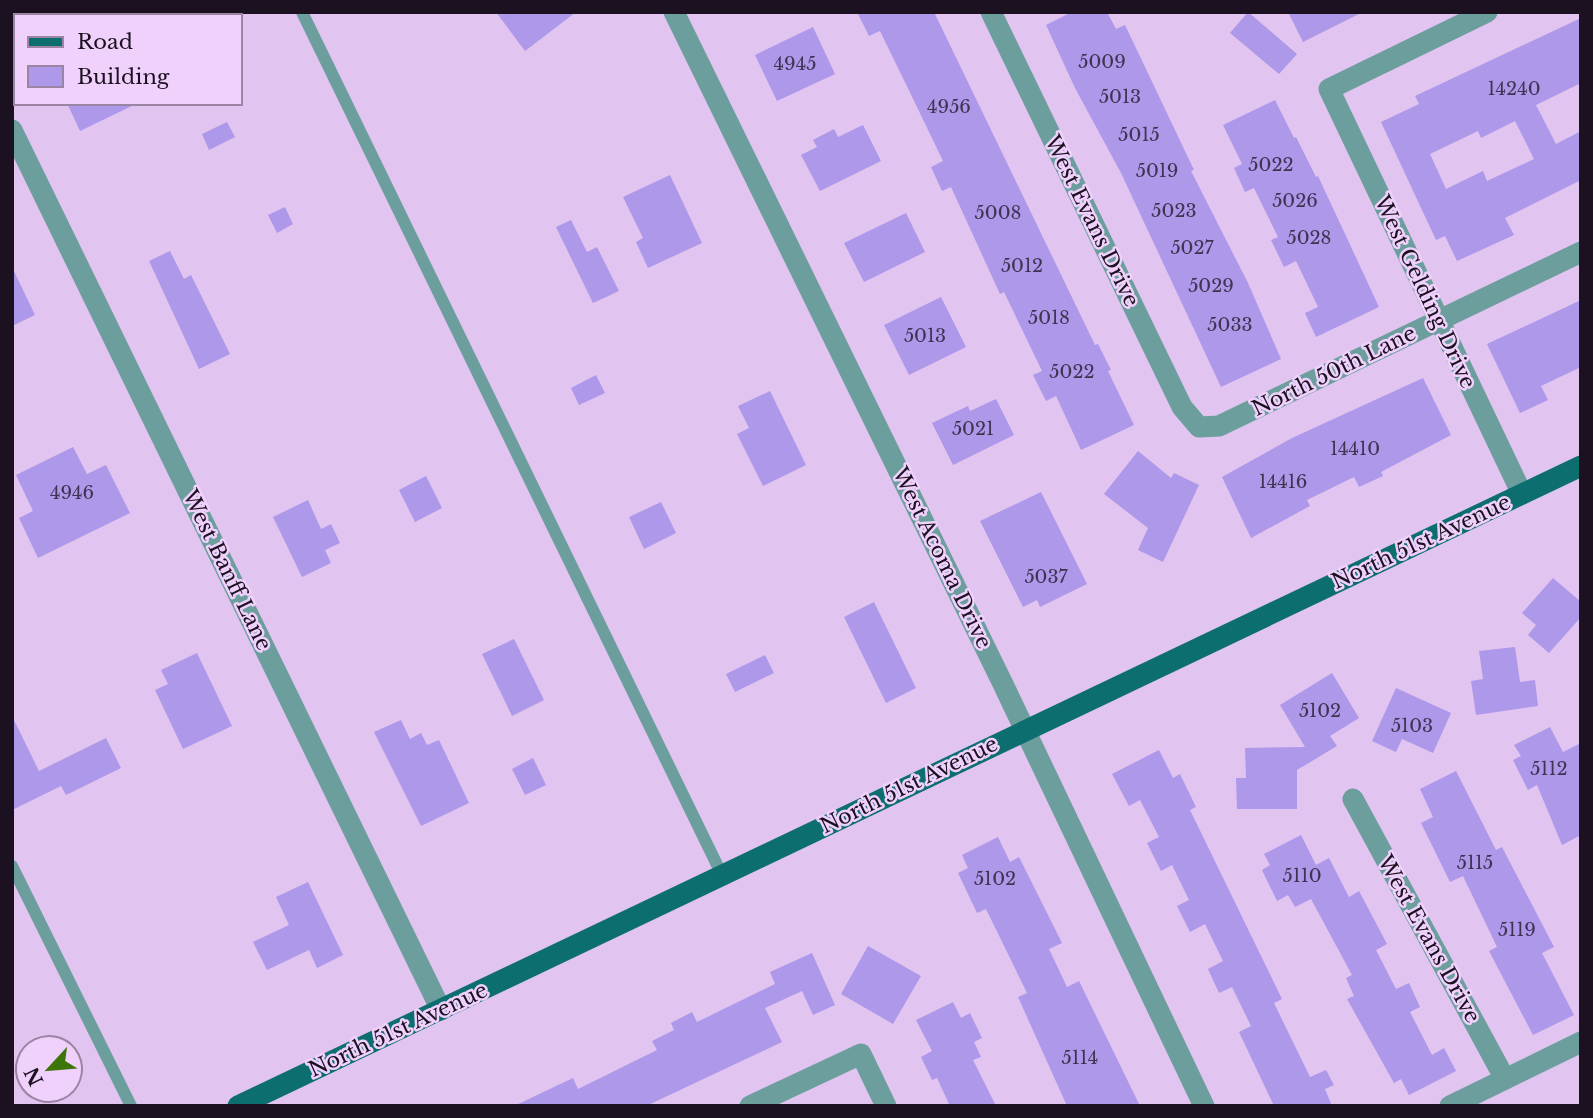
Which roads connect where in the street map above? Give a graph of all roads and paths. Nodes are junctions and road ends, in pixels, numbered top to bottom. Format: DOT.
graph roads {
  1 [pos="302,12"];
  2 [pos="674,12"];
  3 [pos="991,12"];
  4 [pos="1487,12"];
  5 [pos="12,130"];
  6 [pos="1581,252"];
  7 [pos="1439,320"];
  8 [pos="1199,427"];
  9 [pos="1581,466"];
  10 [pos="1522,494"];
  11 [pos="1025,730"];
  12 [pos="1353,799"];
  13 [pos="12,866"];
  14 [pos="722,875"];
  15 [pos="441,1010"];
  16 [pos="1581,1042"];
  17 [pos="1505,1079"];
  18 [pos="131,1106"];
  19 [pos="238,1106"];
  20 [pos="750,1106"];
  21 [pos="886,1106"];
  22 [pos="1204,1106"];
  23 [pos="1450,1106"];
  1 -- 14 [label="lane"];
  2 -- 11 [label="street, West Acoma Drive"];
  3 -- 8 [label="street, West Evans Drive"];
  4 -- 7 [label="street, West Gelding Drive"];
  5 -- 15 [label="street, West Banff Lane"];
  6 -- 7 [label="street, North 50th Lane"];
  7 -- 8 [label="street, North 50th Lane"];
  7 -- 10 [label="street, West Gelding Drive"];
  9 -- 10 [label="main road, North 51st Avenue"];
  10 -- 11 [label="main road, North 51st Avenue"];
  11 -- 14 [label="main road, North 51st Avenue"];
  11 -- 22 [label="street, West Acoma Drive"];
  12 -- 17 [label="street, West Evans Drive"];
  13 -- 18 [label="lane"];
  14 -- 15 [label="main road, North 51st Avenue"];
  15 -- 19 [label="main road, North 51st Avenue"];
  16 -- 17 [label="street"];
  17 -- 23 [label="street"];
  20 -- 21 [label="street"];
}
